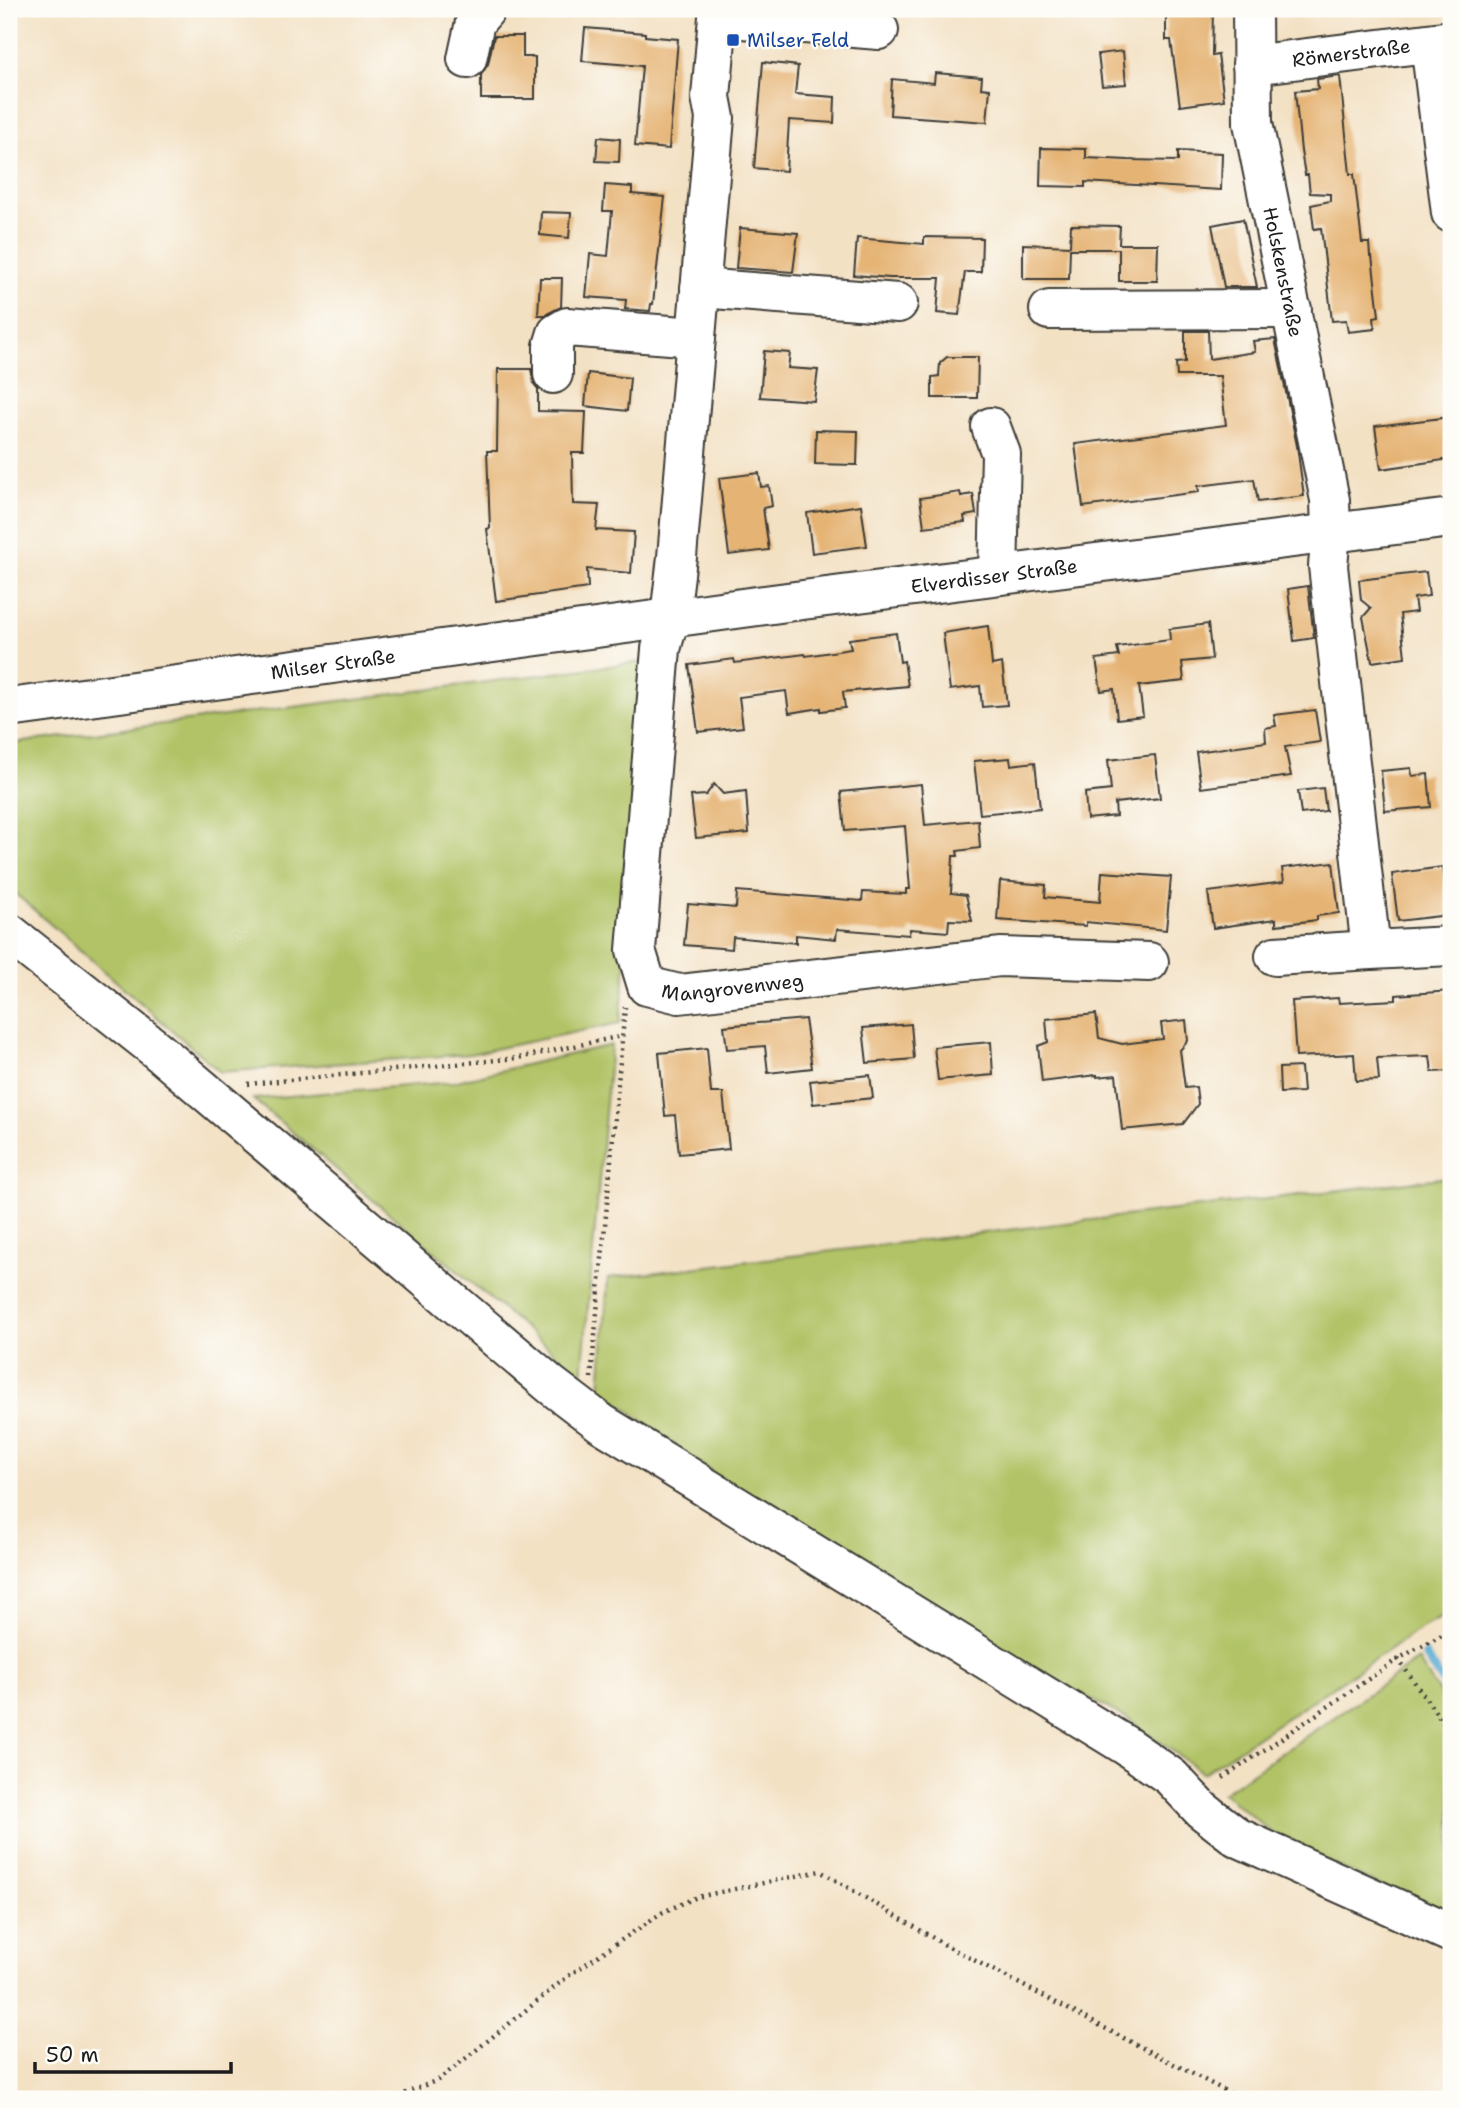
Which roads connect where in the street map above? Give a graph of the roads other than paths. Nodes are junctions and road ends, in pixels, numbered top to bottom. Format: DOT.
graph roads {
  1 [pos="486,9"];
  2 [pos="1252,9"];
  3 [pos="719,13"];
  4 [pos="879,30"];
  5 [pos="1440,42"];
  6 [pos="467,59"];
  7 [pos="1252,65"];
  8 [pos="1451,213"];
  9 [pos="700,288"];
  10 [pos="898,303"];
  11 [pos="1292,309"];
  12 [pos="1049,310"];
  13 [pos="696,337"];
  14 [pos="553,374"];
  15 [pos="991,427"];
  16 [pos="1451,518"];
  17 [pos="1331,533"];
  18 [pos="998,575"];
  19 [pos="664,618"];
  20 [pos="9,708"];
  21 [pos="9,933"];
  22 [pos="1451,946"];
  23 [pos="1371,950"];
  24 [pos="1275,956"];
  25 [pos="1149,962"];
  26 [pos="1451,1933"];
  1 -- 6 [label="street"];
  2 -- 7 [label="street, Holskenstraße"];
  3 -- 4 [label="street"];
  3 -- 9 [label="street"];
  5 -- 7 [label="street, Römerstraße"];
  5 -- 8 [label="street"];
  7 -- 11 [label="street, Holskenstraße"];
  9 -- 10 [label="street"];
  9 -- 13 [label="street"];
  11 -- 12 [label="street"];
  11 -- 17 [label="street, Holskenstraße"];
  13 -- 14 [label="street"];
  13 -- 19 [label="street"];
  15 -- 18 [label="street"];
  16 -- 17 [label="street, Elverdisser Straße"];
  17 -- 18 [label="street, Elverdisser Straße"];
  17 -- 23 [label="street"];
  18 -- 19 [label="street, Elverdisser Straße"];
  19 -- 20 [label="street, Milser Straße"];
  19 -- 25 [label="street, Mangrovenweg"];
  21 -- 26 [label="street"];
  22 -- 23 [label="street"];
  23 -- 24 [label="street"];
}
